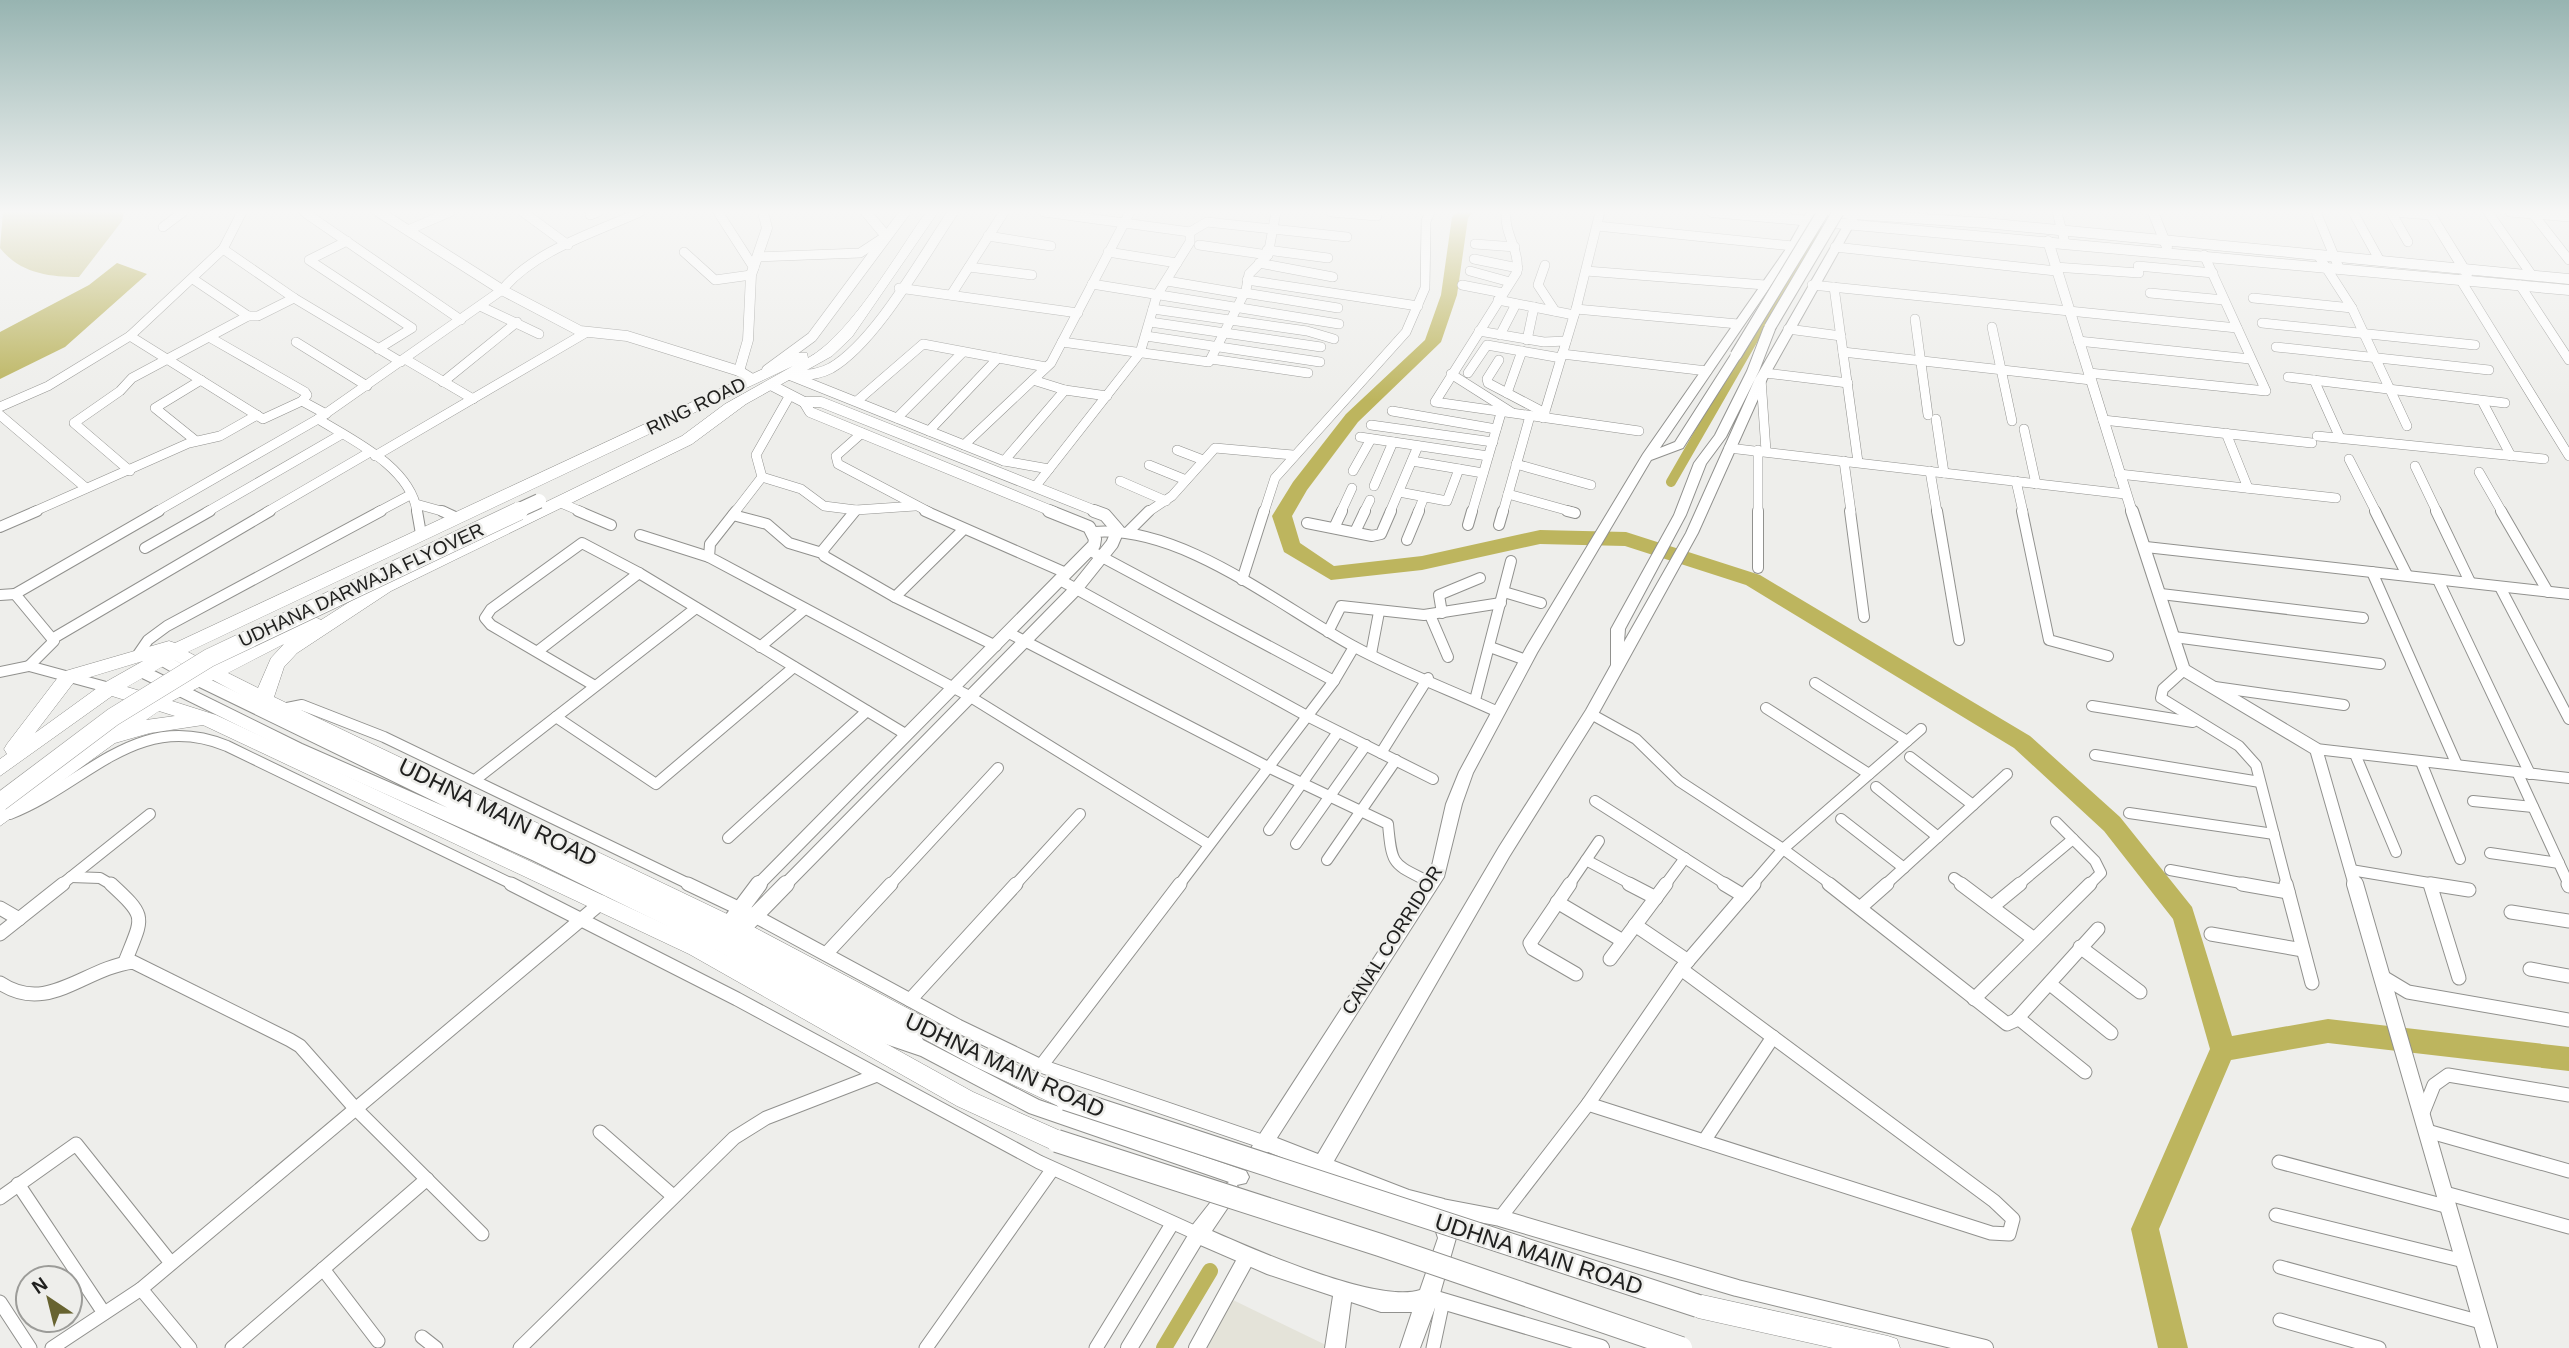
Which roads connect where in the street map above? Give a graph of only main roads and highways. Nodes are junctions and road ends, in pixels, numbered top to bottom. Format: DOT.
graph roads {
  1 [pos="876,275"];
  2 [pos="888,275"];
  3 [pos="1772,275"];
  4 [pos="1785,275"];
  5 [pos="1801,275"];
  6 [pos="1818,275"];
  7 [pos="822,351"];
  8 [pos="756,377"];
  9 [pos="741,401"];
  10 [pos="631,438"];
  11 [pos="1647,457"];
  12 [pos="1700,463"];
  13 [pos="1718,474"];
  14 [pos="536,497"];
  15 [pos="385,587"];
  16 [pos="244,617"];
  17 [pos="195,640"];
  18 [pos="263,646"];
  19 [pos="168,656"];
  20 [pos="139,664"];
  21 [pos="1617,666"];
  22 [pos="0,673"];
  23 [pos="202,676"];
  24 [pos="68,677"];
  25 [pos="110,688"];
  26 [pos="177,690"];
  27 [pos="156,702"];
  28 [pos="274,704"];
  29 [pos="210,720"];
  30 [pos="78,758"];
  31 [pos="0,767"];
  32 [pos="0,787"];
  33 [pos="0,812"];
  34 [pos="925,1049"];
  35 [pos="1264,1143"];
  36 [pos="1321,1166"];
  37 [pos="1240,1177"];
  38 [pos="1343,1290"];
  39 [pos="1435,1294"];
  40 [pos="1335,1348"];
  41 [pos="1410,1348"];
  42 [pos="1681,1348"];
  43 [pos="1888,1348"];
  1 -- 7 [label="highway"];
  2 -- 7 [label="highway"];
  3 -- 11 [label="main road"];
  4 -- 11 [label="main road, bridge"];
  5 -- 12 [label="main road, bridge"];
  6 -- 13 [label="main road"];
  7 -- 8 [label="highway"];
  7 -- 8 [label="highway"];
  8 -- 9 [label="highway, RING ROAD"];
  8 -- 10 [label="highway, RING ROAD"];
  9 -- 14 [label="highway, UDHANA DARWAJA FLYOVER"];
  9 -- 15 [label="highway"];
  10 -- 14 [label="highway, UDHANA DARWAJA FLYOVER"];
  10 -- 16 [label="highway"];
  11 -- 35 [label="main road, CANAL CORRIDOR"];
  12 -- 13 [label="main road"];
  12 -- 21 [label="main road"];
  13 -- 21 [label="main road"];
  14 -- 32 [label="highway, UDHANA DARWAJA FLYOVER"];
  14 -- 33 [label="highway, UDHANA DARWAJA FLYOVER, bridge"];
  15 -- 18 [label="highway"];
  15 -- 28 [label="highway"];
  16 -- 17 [label="highway"];
  16 -- 18 [label="highway"];
  17 -- 19 [label="highway"];
  17 -- 20 [label="highway"];
  18 -- 23 [label="highway"];
  19 -- 20 [label="highway"];
  19 -- 23 [label="highway, UDHNA MAIN ROAD"];
  20 -- 24 [label="highway"];
  20 -- 25 [label="highway"];
  20 -- 26 [label="main road"];
  21 -- 36 [label="main road"];
  22 -- 24 [label="main road"];
  23 -- 26 [label="highway"];
  23 -- 28 [label="highway, UDHNA MAIN ROAD"];
  23 -- 34 [label="main road"];
  24 -- 25 [label="main road"];
  24 -- 31 [label="highway"];
  25 -- 27 [label="highway"];
  25 -- 31 [label="highway"];
  26 -- 27 [label="highway"];
  26 -- 34 [label="main road"];
  27 -- 29 [label="highway"];
  27 -- 30 [label="highway"];
  28 -- 43 [label="highway, UDHNA MAIN ROAD, bridge"];
  29 -- 30 [label="highway"];
  29 -- 42 [label="highway, bridge"];
  30 -- 33 [label="highway"];
  34 -- 37 [label="main road"];
  35 -- 36 [label="main road"];
  35 -- 37 [label="main road, CANAL CORRIDOR"];
  36 -- 39 [label="main road"];
  37 -- 38 [label="main road, CANAL CORRIDOR"];
  38 -- 39 [label="main road"];
  38 -- 40 [label="main road"];
  39 -- 41 [label="main road"];
}
